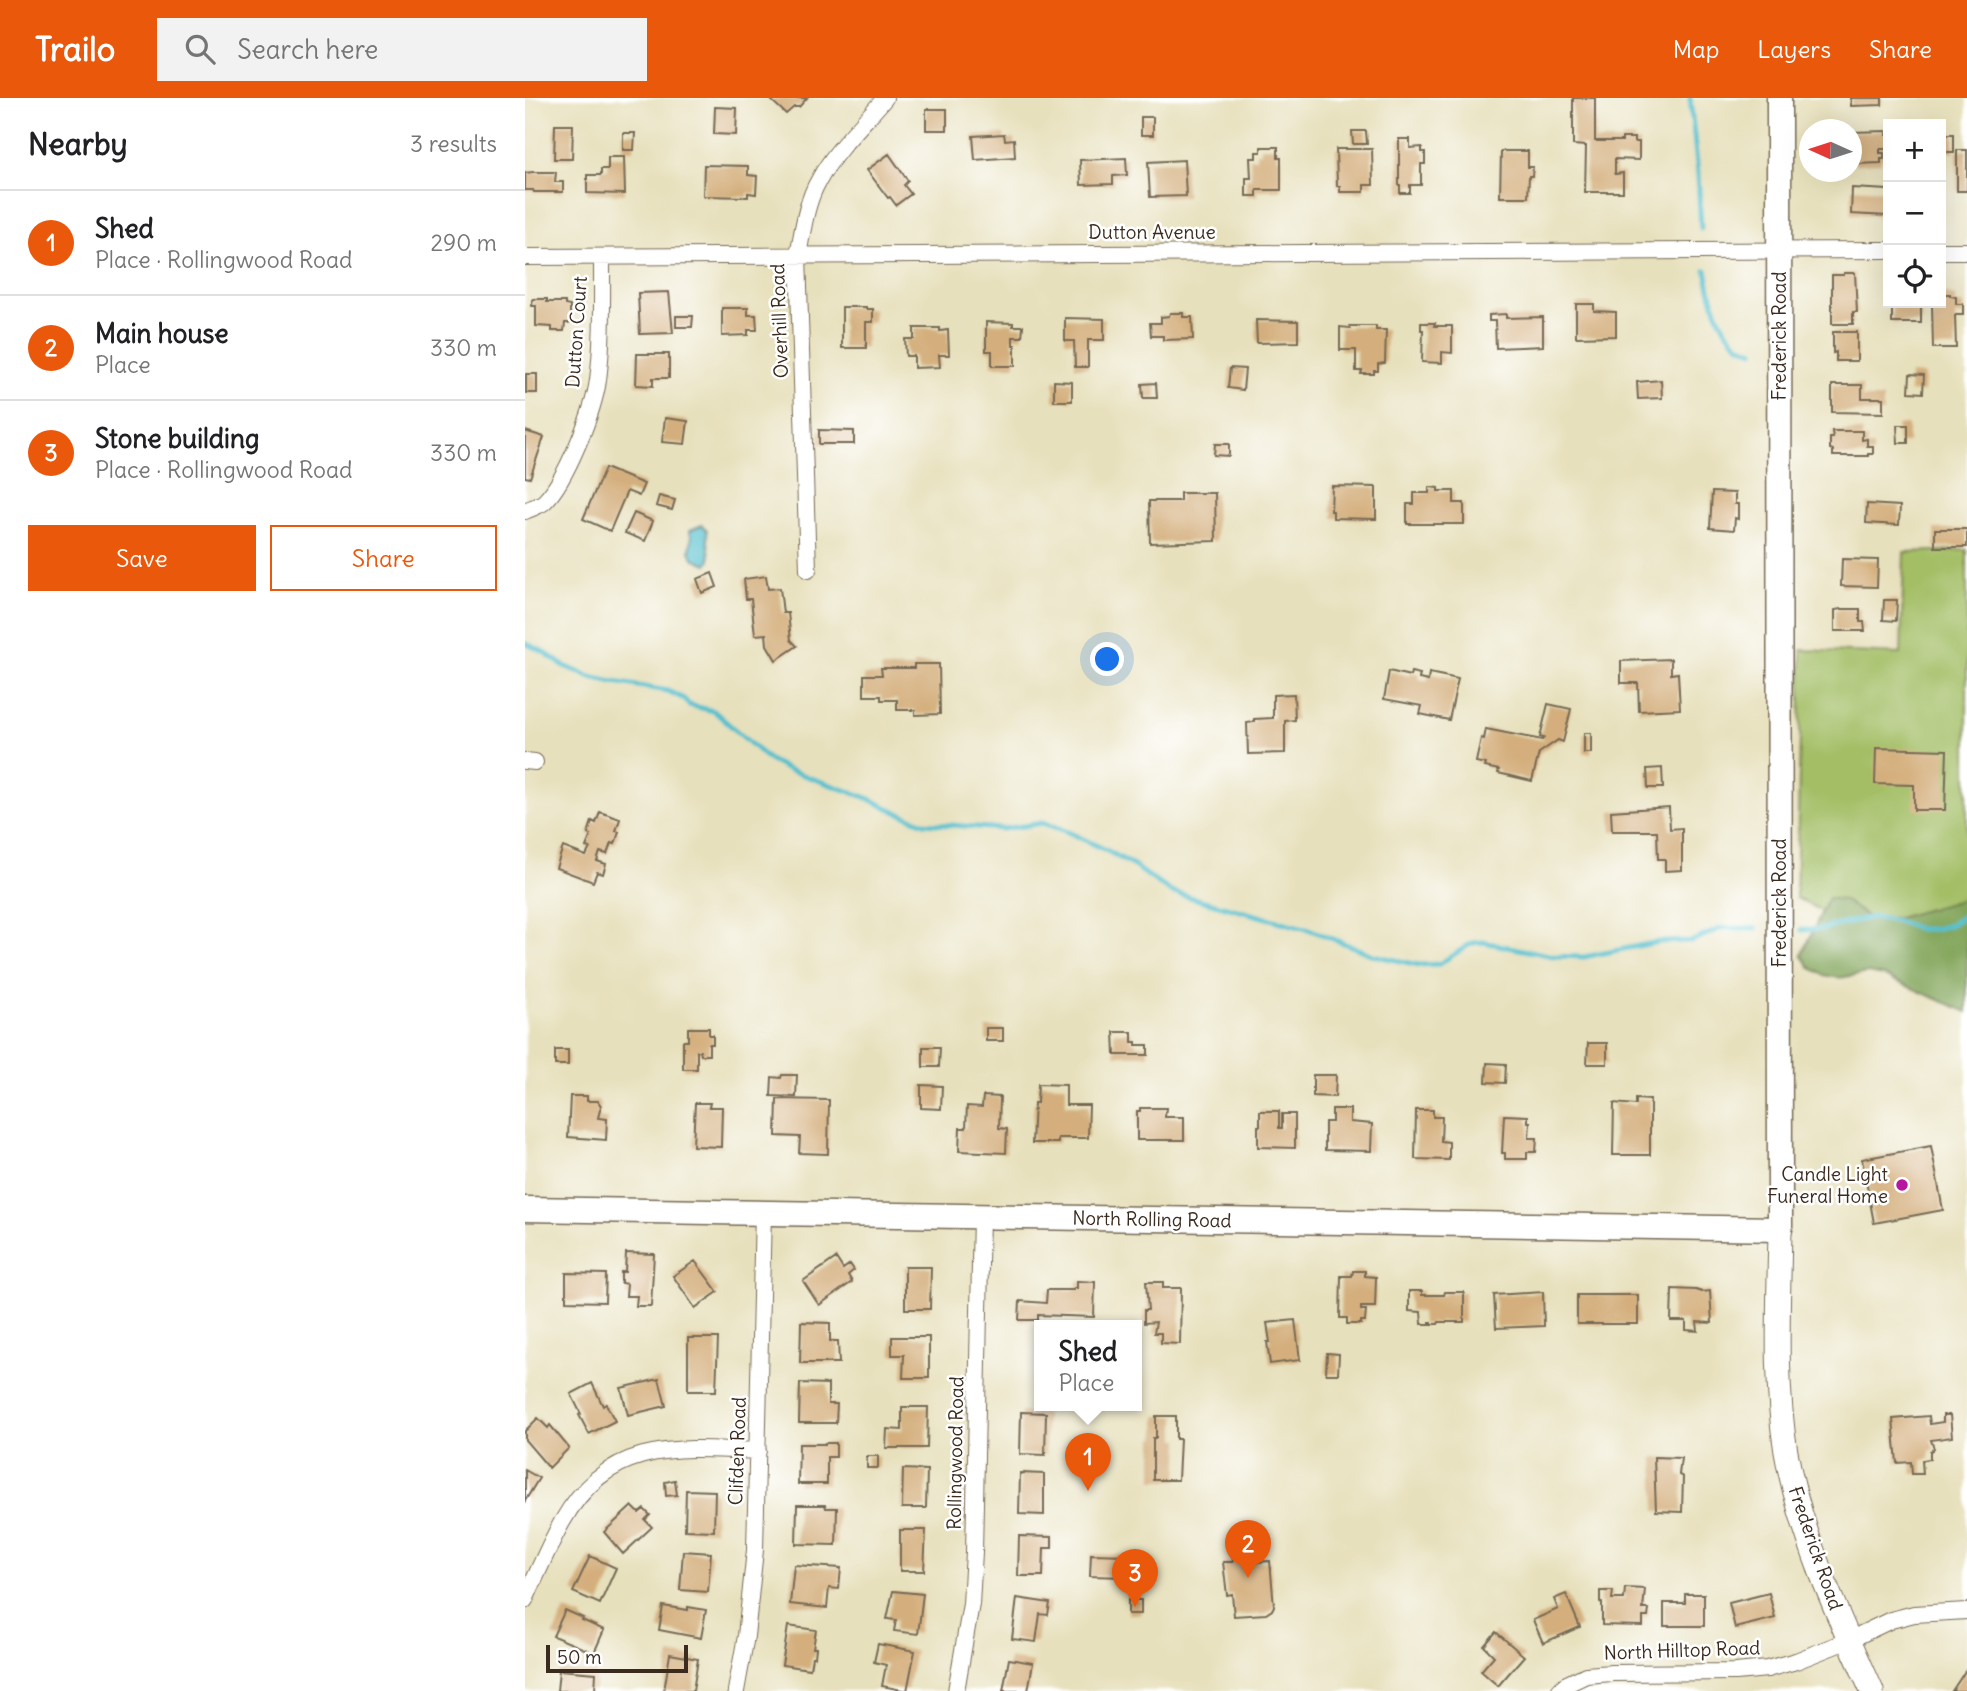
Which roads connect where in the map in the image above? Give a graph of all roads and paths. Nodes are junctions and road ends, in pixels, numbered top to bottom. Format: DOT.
graph roads {
  1 [pos="885,98"];
  2 [pos="1779,98"];
  3 [pos="1779,250"];
  4 [pos="1883,250"];
  5 [pos="1946,251"];
  6 [pos="1967,251"];
  7 [pos="798,255"];
  8 [pos="525,257"];
  9 [pos="602,257"];
  10 [pos="525,511"];
  11 [pos="808,570"];
  12 [pos="525,1209"];
  13 [pos="763,1211"];
  14 [pos="981,1216"];
  15 [pos="1780,1229"];
  16 [pos="758,1451"];
  17 [pos="525,1600"];
  18 [pos="1967,1611"];
  19 [pos="1849,1640"];
  20 [pos="736,1691"];
  21 [pos="956,1691"];
  22 [pos="1559,1691"];
  23 [pos="1872,1691"];
  1 -- 7 [label="street, Overhill Road"];
  2 -- 3 [label="main road, Frederick Road"];
  3 -- 4 [label="street, Dutton Avenue"];
  3 -- 7 [label="street, Dutton Avenue"];
  3 -- 15 [label="main road, Frederick Road"];
  5 -- 6 [label="street"];
  7 -- 9 [label="street, Dutton Avenue"];
  7 -- 11 [label="street, Overhill Road"];
  8 -- 9 [label="street, Dutton Avenue"];
  9 -- 10 [label="street, Dutton Court"];
  12 -- 13 [label="main road, North Rolling Road"];
  13 -- 14 [label="main road, North Rolling Road"];
  13 -- 16 [label="street, Clifden Road"];
  14 -- 15 [label="main road, North Rolling Road"];
  14 -- 21 [label="street, Rollingwood Road"];
  15 -- 19 [label="main road, Frederick Road"];
  16 -- 17 [label="street"];
  16 -- 20 [label="street, Clifden Road"];
  18 -- 19 [label="street, North Hilltop Road"];
  19 -- 22 [label="street, North Hilltop Road"];
  19 -- 23 [label="main road, Frederick Road"];
}
